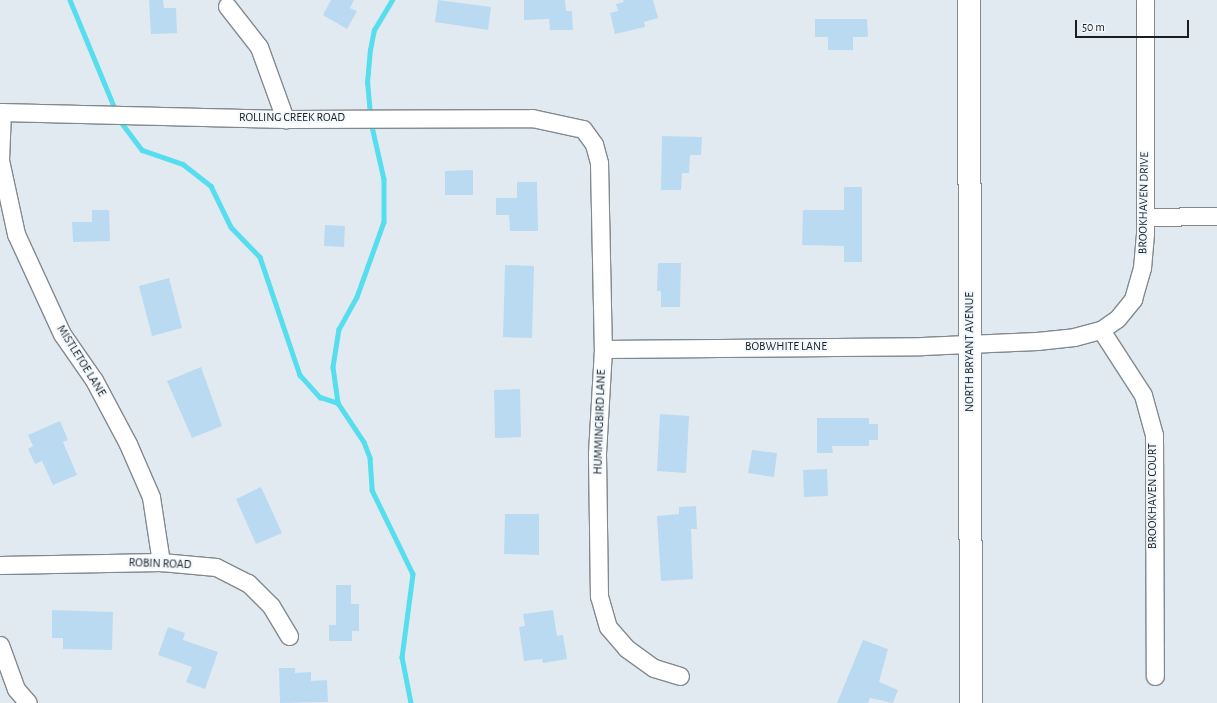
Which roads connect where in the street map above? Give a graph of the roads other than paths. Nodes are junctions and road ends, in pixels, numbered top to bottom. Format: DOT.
graph roads {
  1 [pos="970,0"];
  2 [pos="1145,0"];
  3 [pos="227,6"];
  4 [pos="1,112"];
  5 [pos="285,119"];
  6 [pos="583,130"];
  7 [pos="1217,216"];
  8 [pos="1145,217"];
  9 [pos="1101,330"];
  10 [pos="969,343"];
  11 [pos="603,349"];
  12 [pos="162,562"];
  13 [pos="0,565"];
  14 [pos="289,636"];
  15 [pos="0,645"];
  16 [pos="680,676"];
  17 [pos="1155,676"];
  18 [pos="28,703"];
  19 [pos="971,703"];
  1 -- 10 [label="street, NORTH BRYANT AVENUE"];
  2 -- 8 [label="street, BROOKHAVEN DRIVE"];
  3 -- 5 [label="street"];
  4 -- 5 [label="street, ROLLING CREEK ROAD"];
  4 -- 12 [label="street, MISTLETOE LANE"];
  5 -- 6 [label="street, ROLLING CREEK ROAD"];
  6 -- 11 [label="street, HUMMINGBIRD LANE"];
  7 -- 8 [label="street"];
  8 -- 9 [label="street, BROOKHAVEN DRIVE"];
  9 -- 10 [label="street, BROOKHAVEN DRIVE"];
  9 -- 17 [label="street, BROOKHAVEN COURT"];
  10 -- 11 [label="street, BOBWHITE LANE"];
  10 -- 19 [label="street, NORTH BRYANT AVENUE"];
  11 -- 16 [label="street, HUMMINGBIRD LANE"];
  12 -- 13 [label="street, ROBIN ROAD"];
  12 -- 14 [label="street, ROBIN ROAD"];
  15 -- 18 [label="street"];
}
